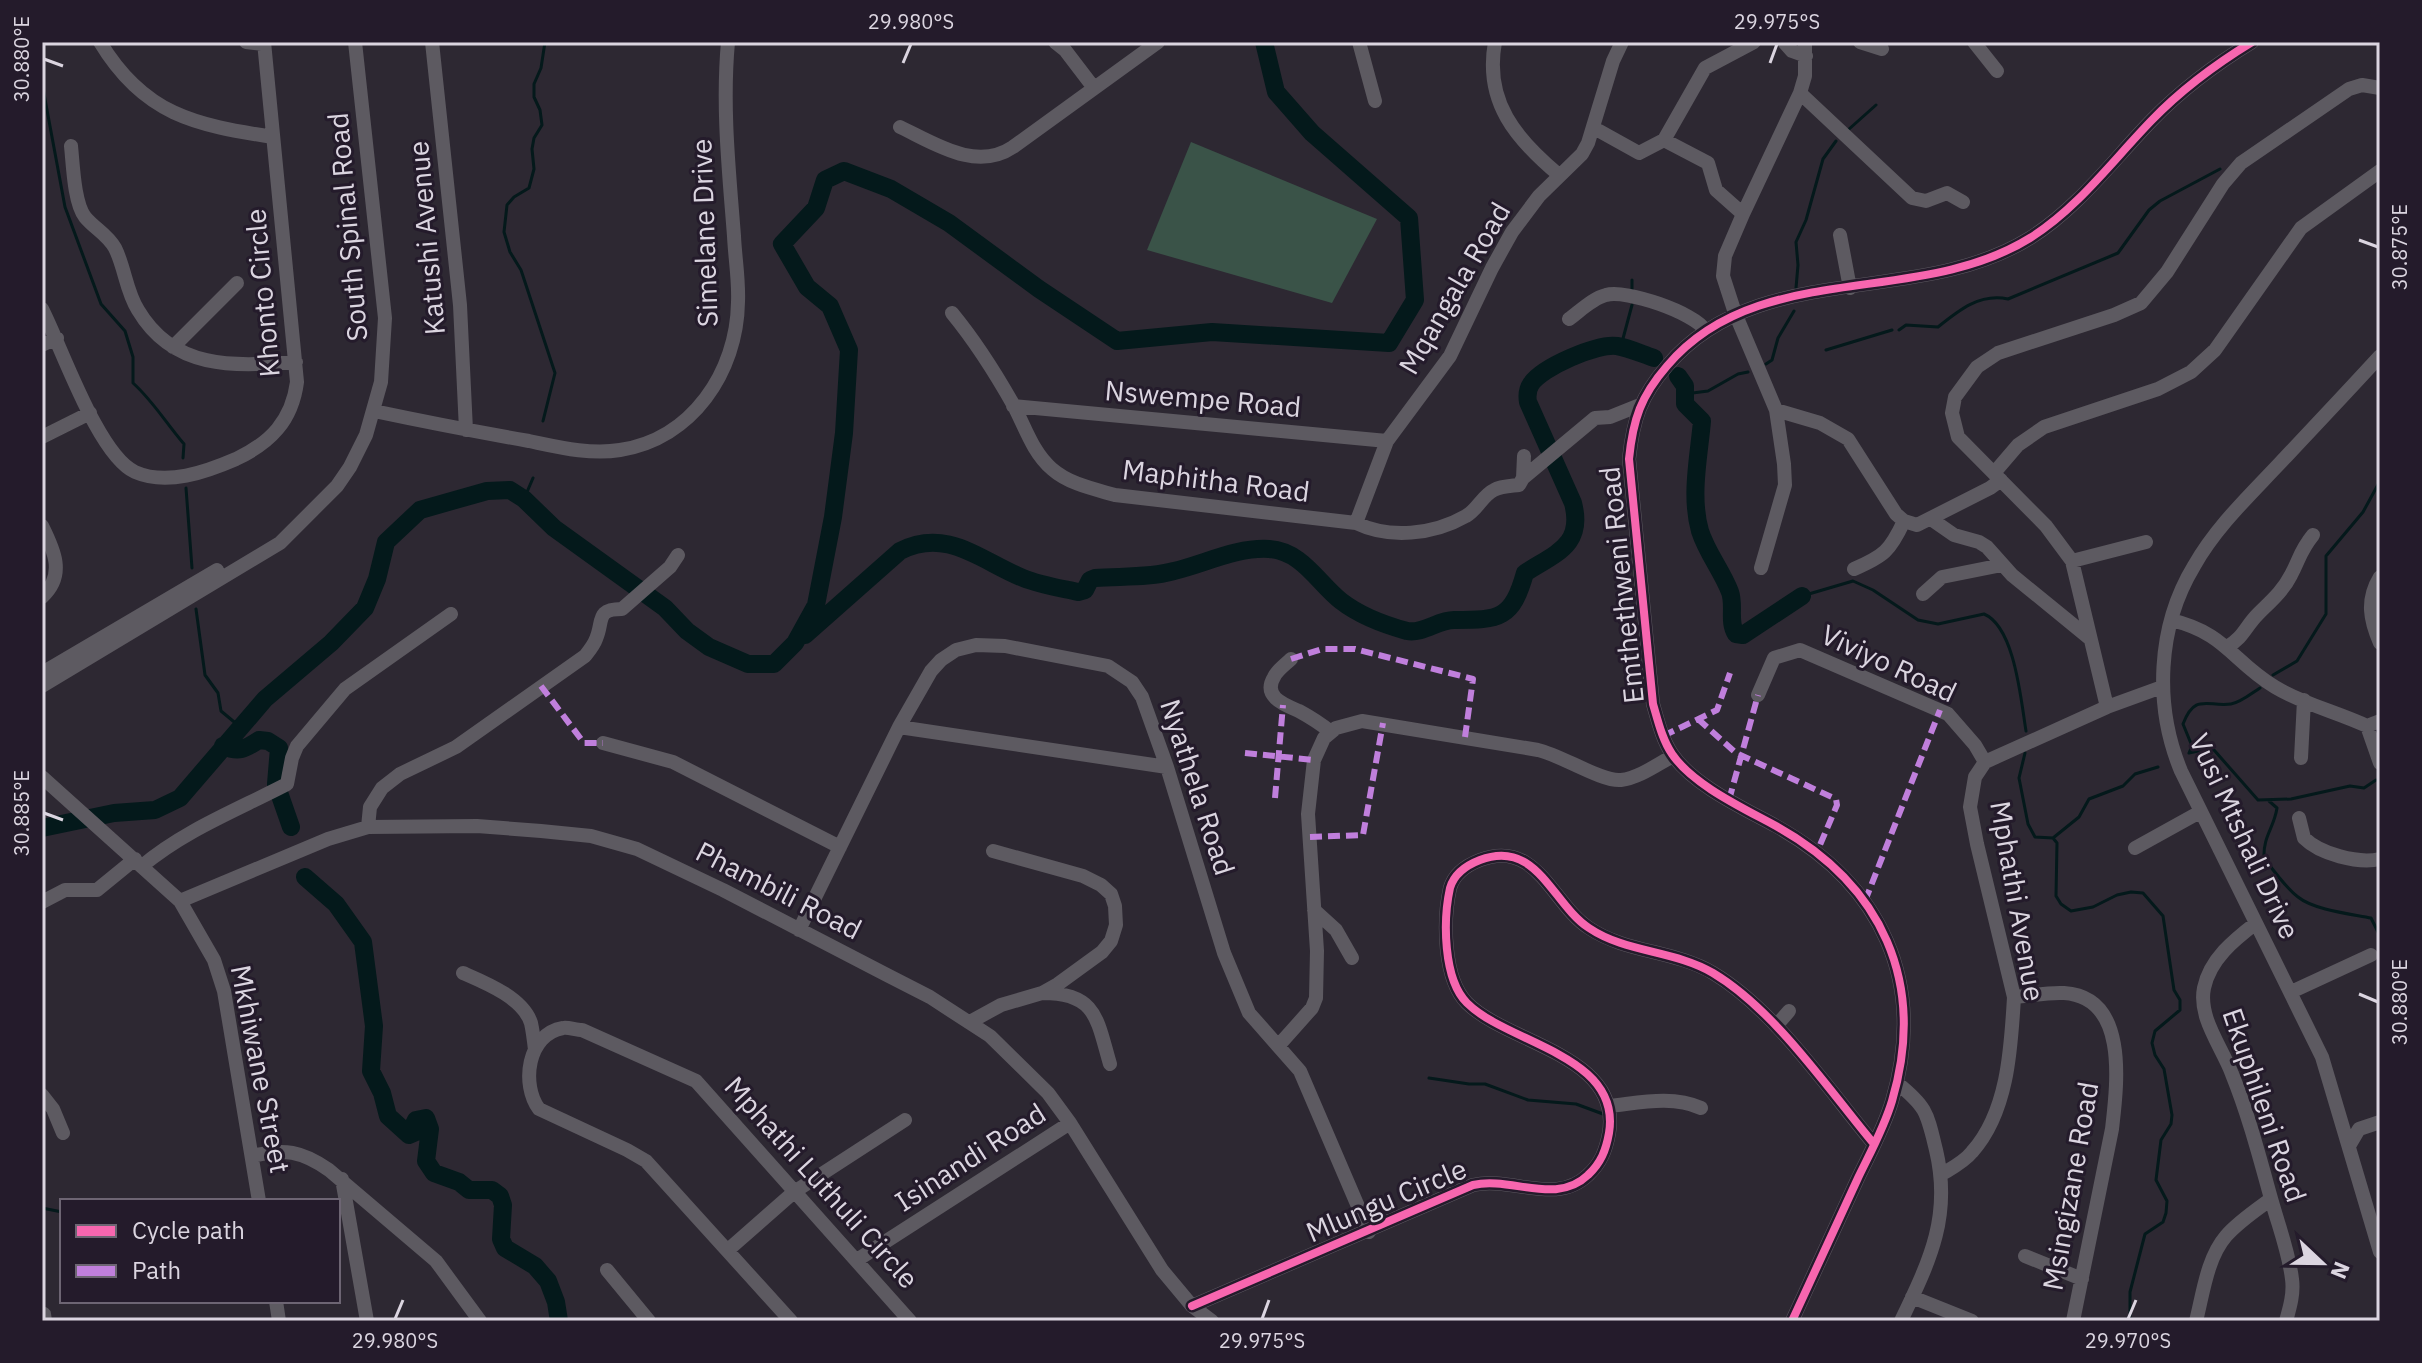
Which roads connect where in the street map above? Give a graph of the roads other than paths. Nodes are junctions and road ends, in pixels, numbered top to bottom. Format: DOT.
graph roads {
  1 [pos="100,42"];
  2 [pos="246,42"];
  3 [pos="355,42"];
  4 [pos="432,42"];
  5 [pos="728,42"];
  6 [pos="1055,42"];
  7 [pos="1158,42"];
  8 [pos="1359,42"];
  9 [pos="1495,42"];
  10 [pos="1622,42"];
  11 [pos="1754,42"];
  12 [pos="1784,42"];
  13 [pos="1860,42"];
  14 [pos="1974,42"];
  15 [pos="2252,42"];
  16 [pos="264,43"];
  17 [pos="1806,49"];
  18 [pos="1882,49"];
  19 [pos="1997,71"];
  20 [pos="1094,88"];
  21 [pos="2380,88"];
  22 [pos="1800,93"];
  23 [pos="1375,101"];
  24 [pos="900,127"];
  25 [pos="1594,128"];
  26 [pos="273,137"];
  27 [pos="1664,140"];
  28 [pos="71,146"];
  29 [pos="2380,171"];
  30 [pos="1559,175"];
  31 [pos="1963,202"];
  32 [pos="1743,214"];
  33 [pos="1840,235"];
  34 [pos="237,283"];
  35 [pos="1850,288"];
  36 [pos="42,309"];
  37 [pos="952,313"];
  38 [pos="1735,313"];
  39 [pos="1569,319"];
  40 [pos="1705,330"];
  41 [pos="57,338"];
  42 [pos="42,345"];
  43 [pos="173,347"];
  44 [pos="2380,356"];
  45 [pos="296,362"];
  46 [pos="1640,405"];
  47 [pos="1013,406"];
  48 [pos="1776,410"];
  49 [pos="374,411"];
  50 [pos="90,413"];
  51 [pos="466,430"];
  52 [pos="42,437"];
  53 [pos="1387,441"];
  54 [pos="1524,456"];
  55 [pos="1998,476"];
  56 [pos="1523,478"];
  57 [pos="1931,519"];
  58 [pos="1904,521"];
  59 [pos="1356,523"];
  60 [pos="42,526"];
  61 [pos="299,526"];
  62 [pos="2313,535"];
  63 [pos="2146,542"];
  64 [pos="678,555"];
  65 [pos="2072,561"];
  66 [pos="2002,565"];
  67 [pos="1761,568"];
  68 [pos="1854,569"];
  69 [pos="2380,577"];
  70 [pos="1923,594"];
  71 [pos="42,597"];
  72 [pos="451,614"];
  73 [pos="2171,620"];
  74 [pos="2088,637"];
  75 [pos="2380,643"];
  76 [pos="2227,647"];
  77 [pos="1291,659"];
  78 [pos="42,673"];
  79 [pos="42,686"];
  80 [pos="2162,687"];
  81 [pos="1758,695"];
  82 [pos="2304,700"];
  83 [pos="2107,707"];
  84 [pos="2373,724"];
  85 [pos="899,727"];
  86 [pos="1331,732"];
  87 [pos="603,743"];
  88 [pos="1673,756"];
  89 [pos="2301,758"];
  90 [pos="1985,762"];
  91 [pos="2380,763"];
  92 [pos="1167,767"];
  93 [pos="42,777"];
  94 [pos="2200,812"];
  95 [pos="2299,818"];
  96 [pos="368,827"];
  97 [pos="840,847"];
  98 [pos="2135,848"];
  99 [pos="993,851"];
  100 [pos="134,859"];
  101 [pos="2380,859"];
  102 [pos="180,901"];
  103 [pos="42,902"];
  104 [pos="1314,910"];
  105 [pos="2256,923"];
  106 [pos="799,930"];
  107 [pos="2371,955"];
  108 [pos="1352,958"];
  109 [pos="463,973"];
  110 [pos="2291,992"];
  111 [pos="1042,993"];
  112 [pos="2014,997"];
  113 [pos="1789,1011"];
  114 [pos="970,1022"];
  115 [pos="1776,1026"];
  116 [pos="1279,1045"];
  117 [pos="535,1050"];
  118 [pos="1110,1064"];
  119 [pos="1897,1083"];
  120 [pos="42,1095"];
  121 [pos="1609,1106"];
  122 [pos="1701,1108"];
  123 [pos="905,1120"];
  124 [pos="2380,1122"];
  125 [pos="1070,1123"];
  126 [pos="63,1133"];
  127 [pos="1874,1144"];
  128 [pos="2349,1146"];
  129 [pos="252,1156"];
  130 [pos="1942,1174"];
  131 [pos="342,1179"];
  132 [pos="794,1192"];
  133 [pos="259,1199"];
  134 [pos="2271,1199"];
  135 [pos="1369,1232"];
  136 [pos="728,1250"];
  137 [pos="2380,1252"];
  138 [pos="2025,1256"];
  139 [pos="857,1260"];
  140 [pos="607,1270"];
  141 [pos="2082,1279"];
  142 [pos="1912,1297"];
  143 [pos="1192,1306"];
  144 [pos="367,1321"];
  145 [pos="480,1321"];
  146 [pos="649,1321"];
  147 [pos="791,1321"];
  148 [pos="910,1321"];
  149 [pos="1212,1321"];
  150 [pos="1792,1321"];
  151 [pos="1901,1321"];
  152 [pos="1972,1321"];
  153 [pos="2073,1321"];
  154 [pos="2196,1321"];
  155 [pos="2286,1321"];
  1 -- 26 [label="street"];
  2 -- 16 [label="street"];
  3 -- 49 [label="street, South Spinal Road"];
  4 -- 51 [label="street, Katushi Avenue"];
  5 -- 51 [label="street, Simelane Drive"];
  6 -- 20 [label="street"];
  7 -- 20 [label="street"];
  8 -- 23 [label="street"];
  9 -- 30 [label="street"];
  10 -- 25 [label="street, Mqangala Road"];
  11 -- 27 [label="street"];
  12 -- 17 [label="street"];
  13 -- 18 [label="street"];
  14 -- 19 [label="street"];
  15 -- 35 [label="street, Emthethweni Road"];
  16 -- 26 [label="street, Khonto Circle"];
  17 -- 22 [label="street"];
  20 -- 24 [label="street"];
  21 -- 55 [label="street"];
  22 -- 31 [label="street"];
  22 -- 32 [label="street"];
  25 -- 27 [label="street"];
  25 -- 30 [label="street, Mqangala Road"];
  26 -- 45 [label="street, Khonto Circle"];
  27 -- 32 [label="street"];
  28 -- 43 [label="street"];
  29 -- 55 [label="street"];
  30 -- 53 [label="street, Mqangala Road"];
  32 -- 38 [label="street"];
  33 -- 35 [label="street"];
  34 -- 43 [label="street"];
  35 -- 38 [label="street, Emthethweni Road"];
  36 -- 41 [label="street, Khonto Circle"];
  37 -- 47 [label="street, Maphitha Road"];
  38 -- 40 [label="street, Emthethweni Road"];
  38 -- 48 [label="street"];
  39 -- 40 [label="street"];
  40 -- 46 [label="street, Emthethweni Road"];
  41 -- 42 [label="street"];
  41 -- 50 [label="street, Khonto Circle"];
  43 -- 45 [label="street"];
  44 -- 73 [label="street, Vusi Mtshali Drive"];
  45 -- 50 [label="street, Khonto Circle"];
  46 -- 56 [label="street, Maphitha Road"];
  46 -- 88 [label="street, Emthethweni Road"];
  47 -- 53 [label="street, Nswempe Road"];
  47 -- 59 [label="street, Maphitha Road"];
  48 -- 58 [label="street"];
  48 -- 67 [label="street"];
  49 -- 51 [label="street, Simelane Drive"];
  49 -- 61 [label="street, South Spinal Road"];
  50 -- 52 [label="street"];
  53 -- 59 [label="street, Mqangala Road"];
  54 -- 56 [label="street"];
  55 -- 57 [label="street"];
  55 -- 65 [label="street"];
  56 -- 59 [label="street, Maphitha Road"];
  57 -- 58 [label="street"];
  57 -- 66 [label="street"];
  58 -- 68 [label="street"];
  60 -- 71 [label="street"];
  61 -- 78 [label="street, South Spinal Road"];
  61 -- 79 [label="street, South Spinal Road"];
  62 -- 76 [label="street"];
  63 -- 65 [label="street"];
  64 -- 96 [label="street"];
  65 -- 74 [label="street"];
  66 -- 70 [label="street"];
  66 -- 74 [label="street"];
  69 -- 75 [label="street"];
  72 -- 100 [label="street"];
  73 -- 76 [label="street"];
  73 -- 80 [label="street, Vusi Mtshali Drive"];
  74 -- 83 [label="street"];
  76 -- 82 [label="street"];
  77 -- 86 [label="street"];
  80 -- 83 [label="street, Mphathi Avenue"];
  80 -- 94 [label="street, Vusi Mtshali Drive"];
  81 -- 90 [label="street, Viviyo Road"];
  82 -- 84 [label="street"];
  82 -- 89 [label="street"];
  83 -- 90 [label="street, Mphathi Avenue"];
  84 -- 91 [label="street"];
  85 -- 92 [label="street"];
  85 -- 92 [label="street, Nyathela Road"];
  85 -- 97 [label="street, Nyathela Road"];
  86 -- 88 [label="street"];
  86 -- 104 [label="street"];
  87 -- 97 [label="street"];
  88 -- 119 [label="street, Emthethweni Road"];
  90 -- 112 [label="street, Mphathi Avenue"];
  92 -- 116 [label="street, Nyathela Road"];
  93 -- 100 [label="street, Mkhiwane Street"];
  94 -- 98 [label="street"];
  94 -- 105 [label="street, Vusi Mtshali Drive"];
  95 -- 101 [label="street"];
  96 -- 102 [label="street, Phambili Road"];
  96 -- 106 [label="street, Phambili Road"];
  97 -- 106 [label="street, Nyathela Road"];
  99 -- 111 [label="street"];
  100 -- 102 [label="street, Mkhiwane Street"];
  100 -- 103 [label="street"];
  102 -- 129 [label="street, Mkhiwane Street"];
  104 -- 108 [label="street"];
  104 -- 116 [label="street"];
  105 -- 110 [label="street, Vusi Mtshali Drive"];
  105 -- 134 [label="street, Ekuphileni Road"];
  106 -- 114 [label="street, Phambili Road"];
  107 -- 110 [label="street"];
  109 -- 117 [label="street"];
  110 -- 128 [label="street, Vusi Mtshali Drive"];
  111 -- 114 [label="street"];
  111 -- 118 [label="street"];
  112 -- 130 [label="street, Mphathi Avenue"];
  112 -- 141 [label="street, Msingizane Road"];
  113 -- 115 [label="street"];
  114 -- 125 [label="street, Phambili Road"];
  115 -- 121 [label="street"];
  115 -- 127 [label="street"];
  116 -- 135 [label="street, Nyathela Road"];
  117 -- 132 [label="street, Mphathi Luthuli Circle"];
  117 -- 136 [label="street"];
  119 -- 127 [label="street, Emthethweni Road"];
  119 -- 130 [label="street"];
  120 -- 126 [label="street"];
  121 -- 122 [label="street"];
  121 -- 135 [label="street, Mlungu Circle"];
  123 -- 132 [label="street"];
  124 -- 128 [label="street"];
  125 -- 139 [label="street, Isinandi Road"];
  125 -- 143 [label="street, Phambili Road"];
  127 -- 150 [label="street, Emthethweni Road"];
  128 -- 137 [label="street, Vusi Mtshali Drive"];
  129 -- 131 [label="street"];
  129 -- 133 [label="street, Mkhiwane Street"];
  130 -- 142 [label="street"];
  131 -- 144 [label="street"];
  131 -- 145 [label="street"];
  132 -- 136 [label="street"];
  132 -- 139 [label="street, Mphathi Luthuli Circle"];
  134 -- 154 [label="street"];
  134 -- 155 [label="street, Ekuphileni Road"];
  135 -- 143 [label="street, Mlungu Circle"];
  136 -- 147 [label="street"];
  138 -- 141 [label="street"];
  139 -- 148 [label="street, Mphathi Luthuli Circle"];
  140 -- 146 [label="street"];
  141 -- 153 [label="street, Msingizane Road"];
  142 -- 151 [label="street"];
  142 -- 152 [label="street"];
  143 -- 149 [label="street, Phambili Road"];
}
